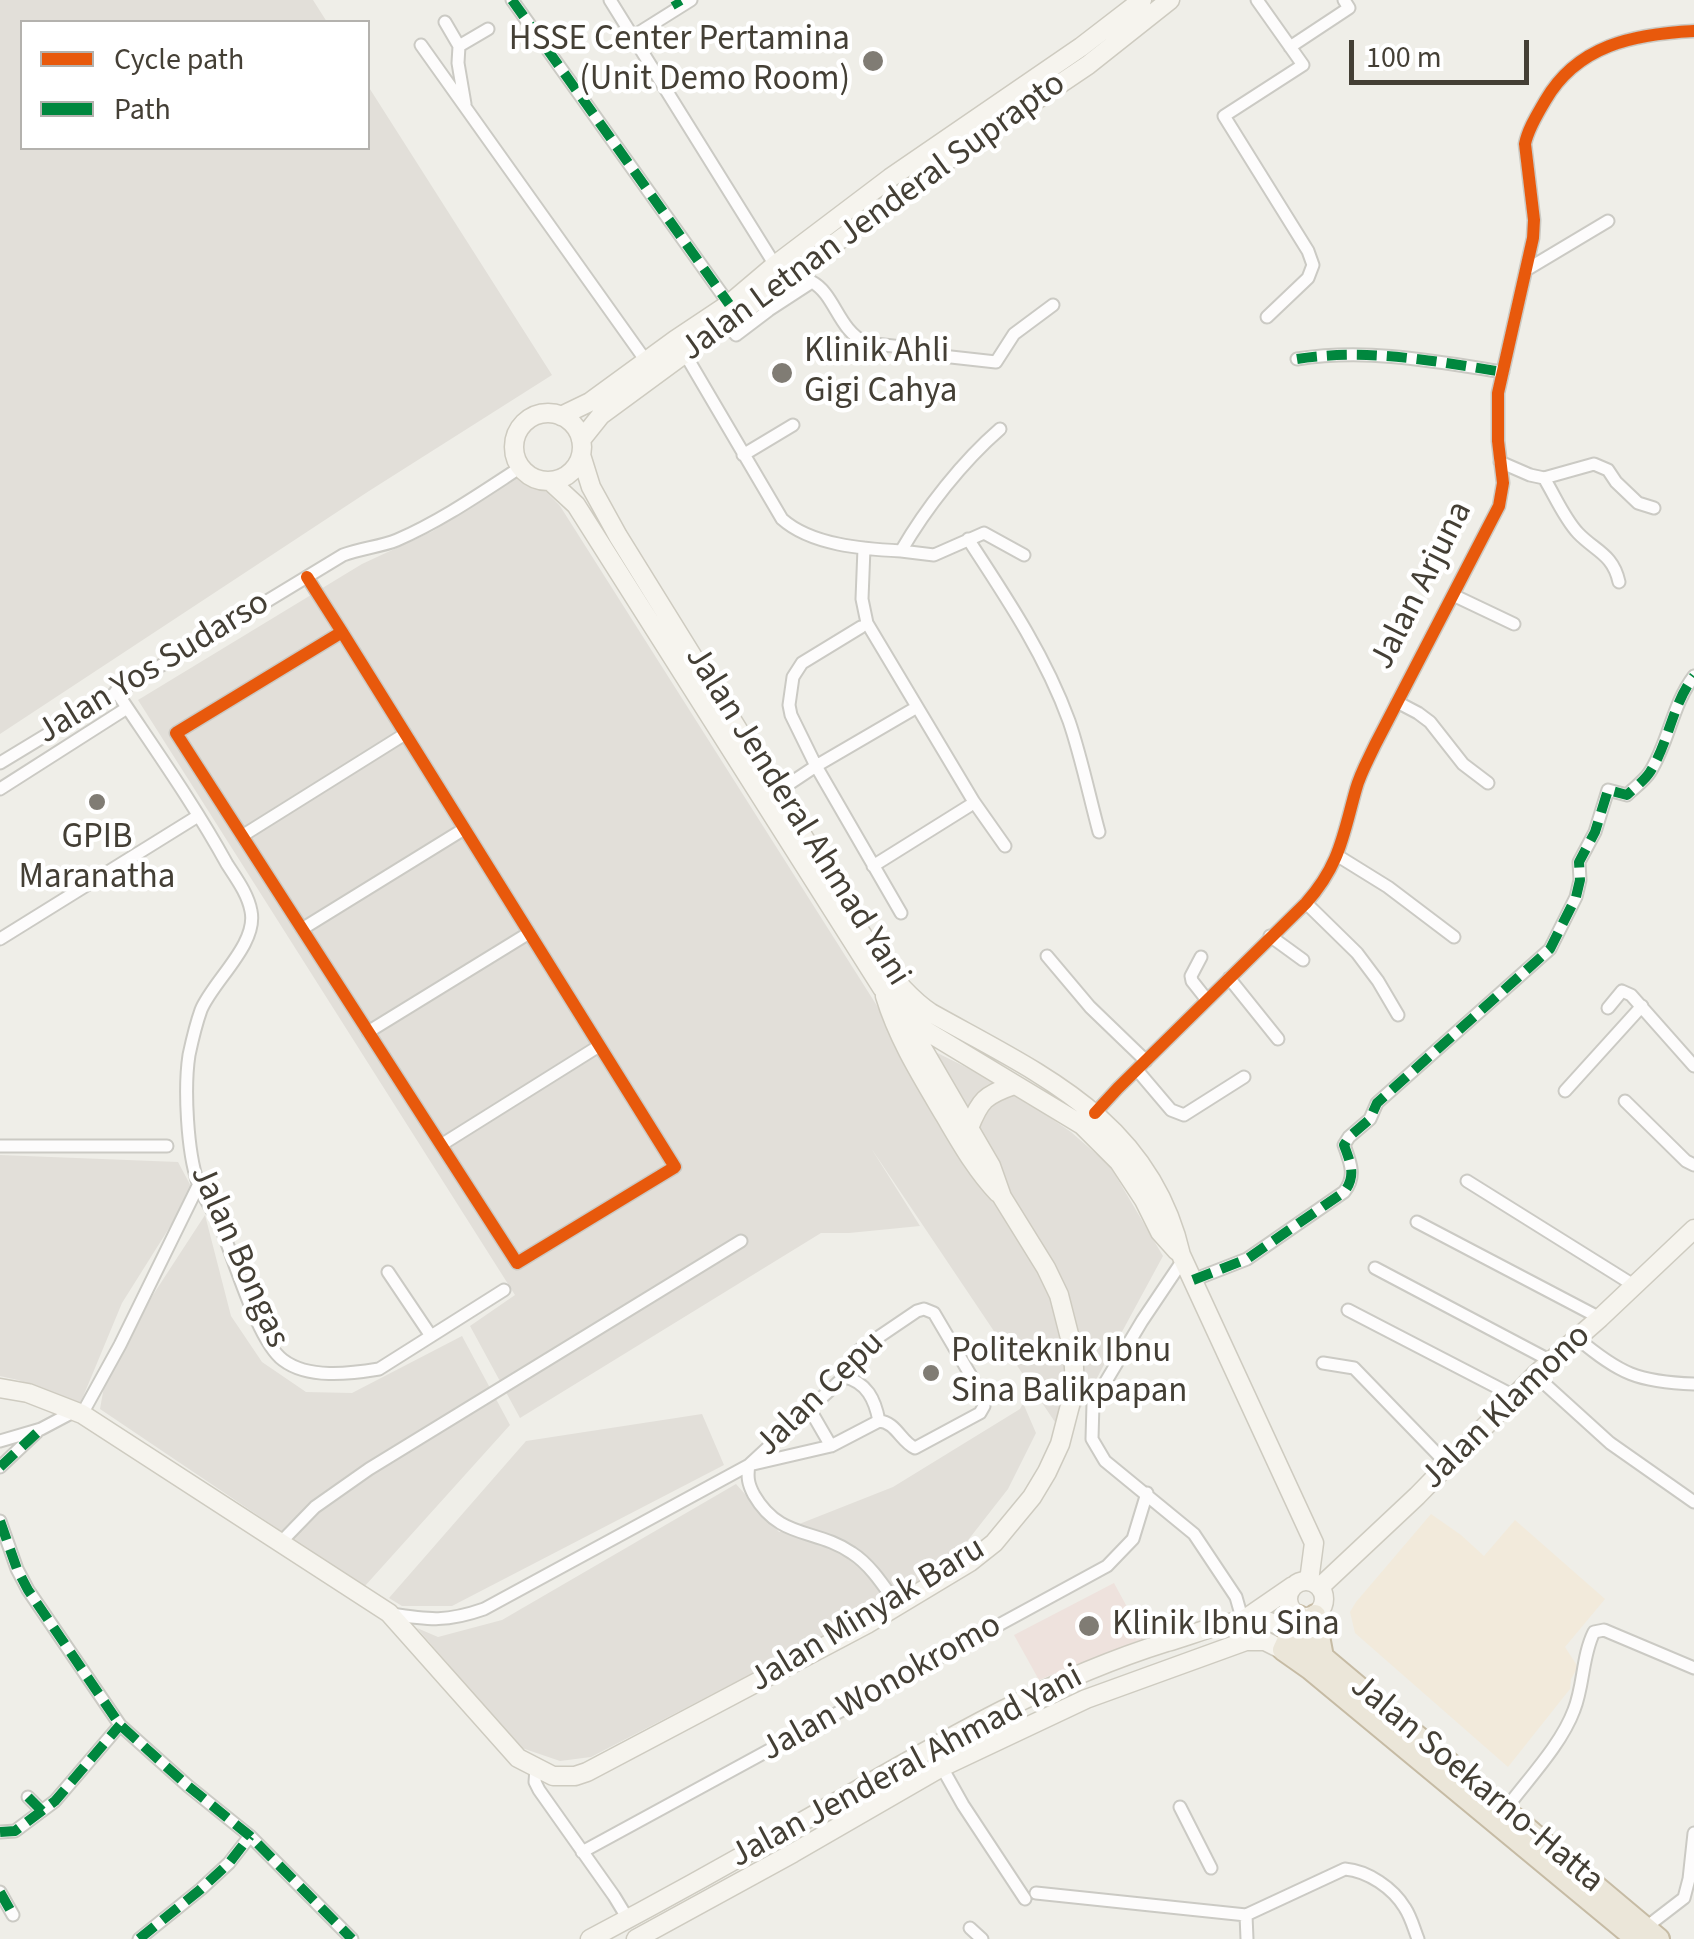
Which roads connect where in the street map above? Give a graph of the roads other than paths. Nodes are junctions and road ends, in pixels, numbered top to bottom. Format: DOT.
graph roads {
  1 [pos="512,0"];
  2 [pos="610,0"];
  3 [pos="1142,0"];
  4 [pos="1170,0"];
  5 [pos="1258,0"];
  6 [pos="1344,0"];
  7 [pos="682,2"];
  8 [pos="445,22"];
  9 [pos="488,29"];
  10 [pos="1694,31"];
  11 [pos="632,37"];
  12 [pos="421,46"];
  13 [pos="459,46"];
  14 [pos="1290,47"];
  15 [pos="1084,56"];
  16 [pos="466,108"];
  17 [pos="1608,222"];
  18 [pos="775,266"];
  19 [pos="1526,270"];
  20 [pos="1054,305"];
  21 [pos="728,314"];
  22 [pos="1267,317"];
  23 [pos="685,354"];
  24 [pos="1297,359"];
  25 [pos="646,361"];
  26 [pos="1503,372"];
  27 [pos="561,416"];
  28 [pos="793,425"];
  29 [pos="1000,429"];
  30 [pos="581,448"];
  31 [pos="743,455"];
  32 [pos="1500,462"];
  33 [pos="521,467"];
  34 [pos="1544,478"];
  35 [pos="550,481"];
  36 [pos="1654,508"];
  37 [pos="968,539"];
  38 [pos="866,548"];
  39 [pos="901,551"];
  40 [pos="1024,554"];
  41 [pos="307,577"];
  42 [pos="1620,582"];
  43 [pos="1453,596"];
  44 [pos="1514,624"];
  45 [pos="861,627"];
  46 [pos="342,632"];
  47 [pos="1694,676"];
  48 [pos="116,691"];
  49 [pos="1397,702"];
  50 [pos="128,708"];
  51 [pos="912,710"];
  52 [pos="405,734"];
  53 [pos="0,763"];
  54 [pos="812,768"];
  55 [pos="1488,783"];
  56 [pos="0,789"];
  57 [pos="770,796"];
  58 [pos="968,806"];
  59 [pos="198,816"];
  60 [pos="464,830"];
  61 [pos="1099,832"];
  62 [pos="242,836"];
  63 [pos="1005,846"];
  64 [pos="1338,856"];
  65 [pos="873,866"];
  66 [pos="1306,903"];
  67 [pos="901,913"];
  68 [pos="302,928"];
  69 [pos="529,933"];
  70 [pos="1270,936"];
  71 [pos="1454,937"];
  72 [pos="0,939"];
  73 [pos="1046,956"];
  74 [pos="1201,957"];
  75 [pos="1303,960"];
  76 [pos="1229,978"];
  77 [pos="891,987"];
  78 [pos="1208,1000"];
  79 [pos="1642,1006"];
  80 [pos="1608,1008"];
  81 [pos="903,1011"];
  82 [pos="1398,1016"];
  83 [pos="368,1032"];
  84 [pos="1278,1039"];
  85 [pos="599,1046"];
  86 [pos="1694,1066"];
  87 [pos="1138,1069"];
  88 [pos="1244,1078"];
  89 [pos="1014,1085"];
  90 [pos="1565,1091"];
  91 [pos="1625,1101"];
  92 [pos="1096,1113"];
  93 [pos="969,1128"];
  94 [pos="440,1145"];
  95 [pos="0,1146"];
  96 [pos="166,1146"];
  97 [pos="1694,1166"];
  98 [pos="1467,1181"];
  99 [pos="198,1186"];
  100 [pos="1002,1197"];
  101 [pos="1417,1222"];
  102 [pos="1694,1229"];
  103 [pos="741,1241"];
  104 [pos="1182,1258"];
  105 [pos="1374,1268"];
  106 [pos="388,1272"];
  107 [pos="1193,1280"];
  108 [pos="1635,1286"];
  109 [pos="504,1290"];
  110 [pos="1348,1310"];
  111 [pos="1600,1318"];
  112 [pos="431,1336"];
  113 [pos="1577,1338"];
  114 [pos="1551,1361"];
  115 [pos="1323,1363"];
  116 [pos="1535,1375"];
  117 [pos="844,1377"];
  118 [pos="1694,1384"];
  119 [pos="0,1388"];
  120 [pos="1514,1396"];
  121 [pos="810,1408"];
  122 [pos="78,1412"];
  123 [pos="879,1421"];
  124 [pos="41,1429"];
  125 [pos="0,1441"];
  126 [pos="830,1446"];
  127 [pos="749,1465"];
  128 [pos="1448,1465"];
  129 [pos="0,1467"];
  130 [pos="1146,1493"];
  131 [pos="1694,1502"];
  132 [pos="0,1521"];
  133 [pos="281,1542"];
  134 [pos="1309,1583"];
  135 [pos="898,1606"];
  136 [pos="389,1613"];
  137 [pos="1243,1620"];
  138 [pos="1297,1628"];
  139 [pos="1246,1641"];
  140 [pos="1694,1668"];
  141 [pos="120,1725"];
  142 [pos="931,1748"];
  143 [pos="514,1752"];
  144 [pos="942,1767"];
  145 [pos="536,1768"];
  146 [pos="561,1777"];
  147 [pos="28,1796"];
  148 [pos="1180,1808"];
  149 [pos="1505,1810"];
  150 [pos="42,1811"];
  151 [pos="0,1832"];
  152 [pos="1694,1833"];
  153 [pos="250,1836"];
  154 [pos="582,1852"];
  155 [pos="1211,1868"];
  156 [pos="0,1892"];
  157 [pos="1689,1898"];
  158 [pos="13,1914"];
  159 [pos="1246,1915"];
  160 [pos="628,1919"];
  161 [pos="970,1928"];
  162 [pos="1647,1935"];
  163 [pos="140,1939"];
  164 [pos="352,1939"];
  165 [pos="590,1939"];
  166 [pos="636,1939"];
  167 [pos="982,1939"];
  168 [pos="1247,1939"];
  169 [pos="1418,1939"];
  1 -- 21 [label="street"];
  2 -- 11 [label="street"];
  3 -- 15 [label="main road, Jalan Letnan Jenderal Suprapto"];
  4 -- 15 [label="main road, Jalan Letnan Jenderal Suprapto"];
  5 -- 14 [label="street"];
  6 -- 14 [label="street"];
  7 -- 11 [label="street"];
  8 -- 13 [label="street"];
  9 -- 13 [label="street"];
  10 -- 19 [label="street, Jalan Arjuna"];
  11 -- 18 [label="street"];
  12 -- 16 [label="street"];
  13 -- 16 [label="street"];
  14 -- 22 [label="street"];
  15 -- 18 [label="main road, Jalan Letnan Jenderal Suprapto"];
  15 -- 21 [label="main road, Jalan Letnan Jenderal Suprapto"];
  16 -- 25 [label="street"];
  17 -- 19 [label="street"];
  18 -- 21 [label="main road, Jalan Letnan Jenderal Suprapto"];
  19 -- 26 [label="street, Jalan Arjuna"];
  20 -- 21 [label="street"];
  21 -- 23 [label="main road, Jalan Letnan Jenderal Suprapto"];
  21 -- 25 [label="main road, Jalan Letnan Jenderal Suprapto"];
  23 -- 30 [label="main road, Jalan Letnan Jenderal Suprapto"];
  23 -- 31 [label="street"];
  24 -- 26 [label="street"];
  25 -- 27 [label="main road, Jalan Letnan Jenderal Suprapto"];
  26 -- 32 [label="street, Jalan Arjuna"];
  27 -- 30 [label="main road"];
  27 -- 33 [label="main road"];
  28 -- 31 [label="street"];
  29 -- 39 [label="street"];
  30 -- 35 [label="main road"];
  30 -- 57 [label="main road, Jalan Jenderal Ahmad Yani"];
  31 -- 38 [label="street"];
  32 -- 34 [label="street"];
  32 -- 43 [label="street, Jalan Arjuna"];
  33 -- 35 [label="main road"];
  33 -- 41 [label="street, Jalan Yos Sudarso"];
  34 -- 36 [label="street"];
  34 -- 42 [label="street"];
  35 -- 57 [label="main road, Jalan Jenderal Ahmad Yani"];
  37 -- 39 [label="street"];
  37 -- 40 [label="street"];
  37 -- 61 [label="street"];
  38 -- 39 [label="street"];
  38 -- 63 [label="street"];
  41 -- 46 [label="street"];
  41 -- 48 [label="street, Jalan Yos Sudarso"];
  43 -- 44 [label="street"];
  43 -- 49 [label="street, Jalan Arjuna"];
  45 -- 54 [label="street"];
  46 -- 52 [label="street"];
  46 -- 62 [label="street"];
  47 -- 107 [label="street"];
  48 -- 50 [label="street"];
  48 -- 53 [label="street, Jalan Yos Sudarso"];
  49 -- 55 [label="street"];
  49 -- 64 [label="street, Jalan Arjuna"];
  50 -- 56 [label="street"];
  50 -- 59 [label="street"];
  51 -- 54 [label="street"];
  52 -- 60 [label="street"];
  52 -- 62 [label="street"];
  54 -- 57 [label="street"];
  54 -- 65 [label="street"];
  57 -- 77 [label="main road, Jalan Jenderal Ahmad Yani"];
  58 -- 65 [label="street"];
  59 -- 72 [label="street"];
  59 -- 99 [label="street, Jalan Bongas"];
  60 -- 68 [label="street"];
  60 -- 69 [label="street"];
  62 -- 68 [label="street"];
  64 -- 66 [label="street, Jalan Arjuna"];
  64 -- 71 [label="street"];
  65 -- 67 [label="street"];
  66 -- 70 [label="street, Jalan Arjuna"];
  66 -- 82 [label="street"];
  68 -- 83 [label="street"];
  69 -- 83 [label="street"];
  69 -- 85 [label="street"];
  70 -- 75 [label="street"];
  70 -- 76 [label="street, Jalan Arjuna"];
  73 -- 87 [label="street"];
  74 -- 78 [label="street"];
  76 -- 78 [label="street, Jalan Arjuna"];
  76 -- 84 [label="street"];
  77 -- 81 [label="main road, Jalan Minyak Baru"];
  77 -- 92 [label="main road, Jalan Jenderal Ahmad Yani"];
  77 -- 100 [label="main road"];
  78 -- 87 [label="street, Jalan Arjuna"];
  79 -- 80 [label="street"];
  79 -- 86 [label="street"];
  79 -- 90 [label="street"];
  81 -- 89 [label="main road, Jalan Jenderal Ahmad Yani"];
  81 -- 93 [label="main road, Jalan Minyak Baru"];
  83 -- 94 [label="street"];
  85 -- 94 [label="street"];
  85 -- 94 [label="street"];
  87 -- 88 [label="street"];
  87 -- 92 [label="street, Jalan Arjuna"];
  89 -- 93 [label="main road"];
  89 -- 104 [label="main road, Jalan Jenderal Ahmad Yani"];
  91 -- 97 [label="street"];
  92 -- 104 [label="main road, Jalan Jenderal Ahmad Yani"];
  93 -- 100 [label="main road, Jalan Minyak Baru"];
  95 -- 96 [label="street, Jalan Bongas"];
  98 -- 108 [label="street"];
  99 -- 112 [label="street, Jalan Bongas"];
  99 -- 122 [label="street"];
  100 -- 135 [label="main road, Jalan Minyak Baru"];
  101 -- 111 [label="street"];
  102 -- 108 [label="main road, Jalan Klamono"];
  103 -- 133 [label="street"];
  104 -- 107 [label="main road, Jalan Jenderal Ahmad Yani"];
  104 -- 130 [label="street"];
  105 -- 114 [label="street"];
  106 -- 112 [label="street"];
  107 -- 134 [label="main road, Jalan Jenderal Ahmad Yani"];
  108 -- 111 [label="main road, Jalan Klamono"];
  109 -- 112 [label="street, Jalan Bongas"];
  110 -- 120 [label="street"];
  111 -- 113 [label="main road, Jalan Klamono"];
  113 -- 114 [label="main road, Jalan Klamono"];
  113 -- 118 [label="street"];
  114 -- 116 [label="main road, Jalan Klamono"];
  115 -- 128 [label="street"];
  116 -- 120 [label="main road, Jalan Klamono"];
  116 -- 131 [label="street"];
  117 -- 121 [label="street, Jalan Cepu"];
  117 -- 123 [label="street"];
  117 -- 123 [label="street, Jalan Cepu"];
  119 -- 122 [label="main road"];
  120 -- 128 [label="main road, Jalan Klamono"];
  121 -- 126 [label="street"];
  121 -- 127 [label="street, Jalan Cepu"];
  122 -- 124 [label="street"];
  122 -- 133 [label="main road"];
  123 -- 126 [label="street, Jalan Cepu"];
  124 -- 125 [label="street"];
  124 -- 129 [label="street"];
  126 -- 127 [label="street, Jalan Cepu"];
  127 -- 135 [label="street"];
  127 -- 136 [label="street, Jalan Cepu"];
  128 -- 134 [label="main road, Jalan Klamono"];
  130 -- 137 [label="street"];
  130 -- 154 [label="street, Jalan Wonokromo"];
  132 -- 141 [label="street"];
  133 -- 136 [label="main road"];
  134 -- 137 [label="main road, Jalan Klamono"];
  134 -- 138 [label="main road"];
  134 -- 138 [label="main road"];
  135 -- 146 [label="main road, Jalan Minyak Baru"];
  136 -- 143 [label="main road"];
  137 -- 138 [label="main road"];
  137 -- 139 [label="street"];
  137 -- 142 [label="main road, Jalan Jenderal Ahmad Yani"];
  138 -- 139 [label="main road"];
  138 -- 149 [label="highway, Jalan Soekarno-Hatta"];
  138 -- 162 [label="highway, Jalan Soekarno-Hatta"];
  139 -- 144 [label="main road, Jalan Jenderal Ahmad Yani"];
  140 -- 149 [label="street"];
  141 -- 150 [label="street"];
  141 -- 153 [label="street"];
  142 -- 144 [label="street"];
  142 -- 160 [label="main road, Jalan Jenderal Ahmad Yani"];
  143 -- 145 [label="main road"];
  143 -- 146 [label="main road"];
  144 -- 159 [label="street"];
  144 -- 166 [label="main road, Jalan Jenderal Ahmad Yani"];
  145 -- 146 [label="main road"];
  145 -- 154 [label="street"];
  147 -- 150 [label="street"];
  148 -- 155 [label="street"];
  149 -- 162 [label="highway, Jalan Soekarno-Hatta"];
  150 -- 151 [label="street"];
  152 -- 157 [label="street"];
  153 -- 163 [label="street"];
  153 -- 164 [label="street"];
  154 -- 160 [label="street"];
  156 -- 158 [label="street"];
  157 -- 162 [label="street"];
  159 -- 168 [label="street"];
  159 -- 169 [label="street"];
  160 -- 165 [label="main road, Jalan Jenderal Ahmad Yani"];
  161 -- 167 [label="street"];
}
